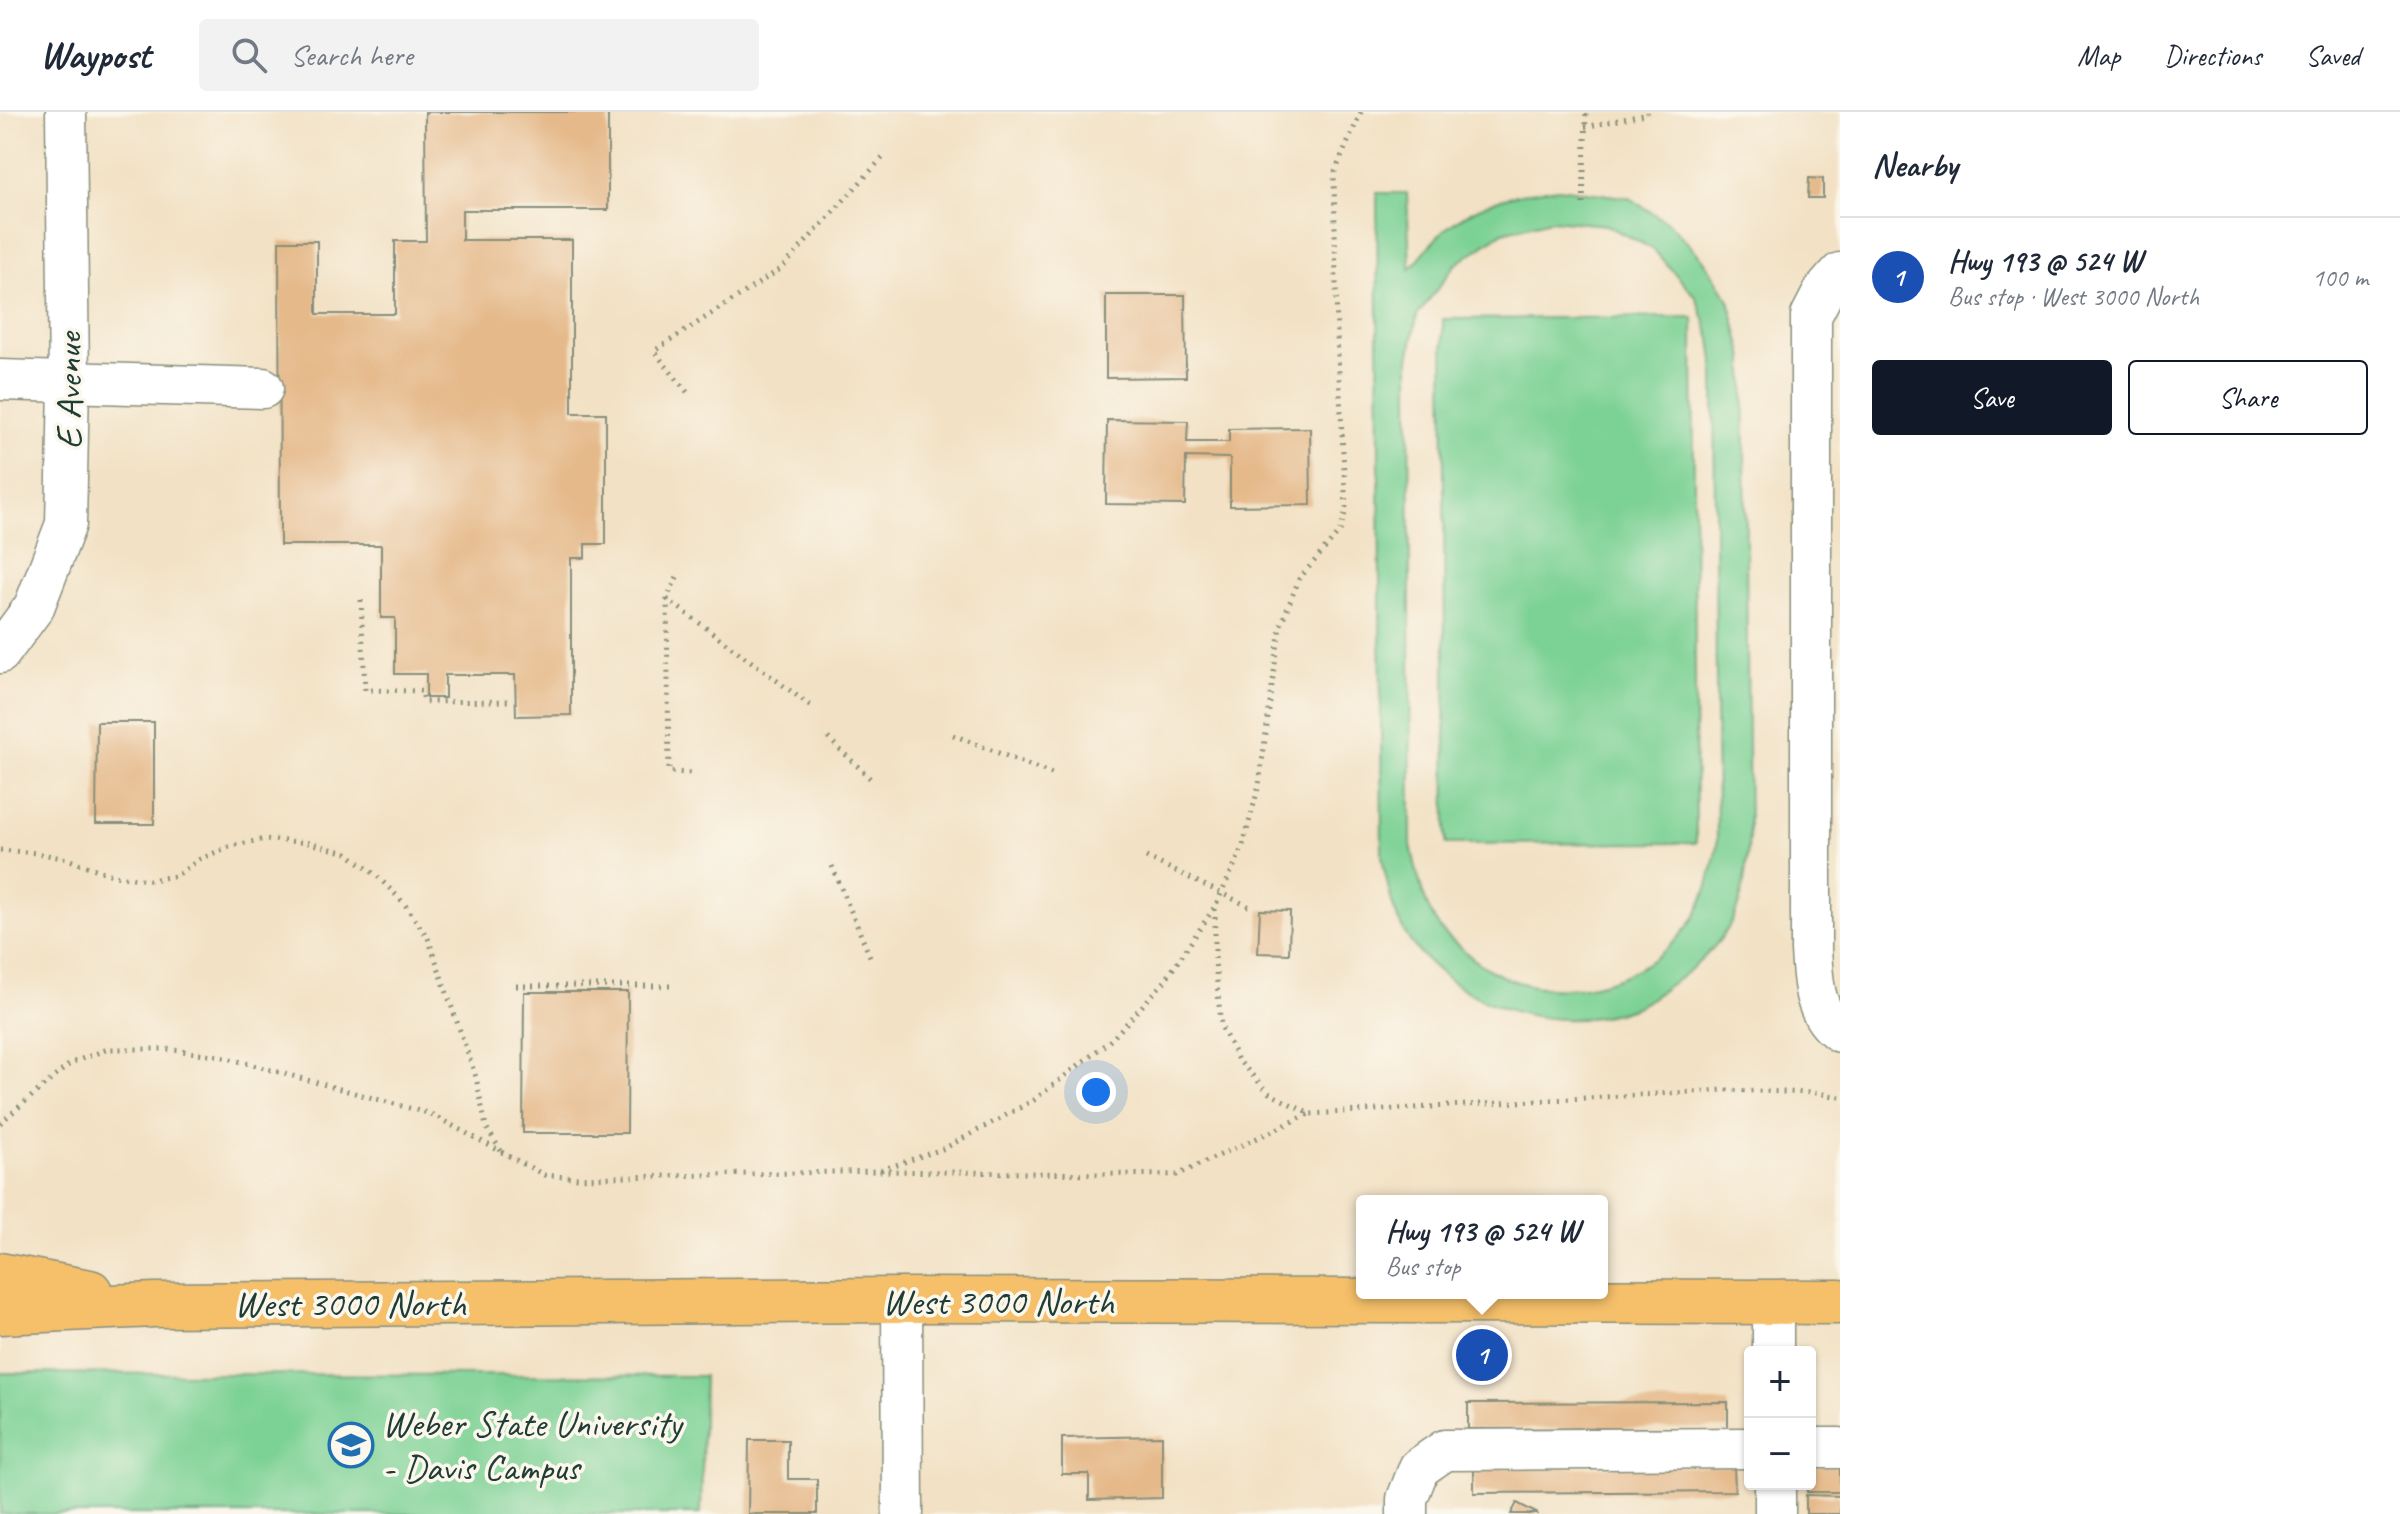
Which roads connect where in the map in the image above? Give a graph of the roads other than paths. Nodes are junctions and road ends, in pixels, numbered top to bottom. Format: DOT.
graph roads {
  1 [pos="66,112"];
  2 [pos="1840,273"];
  3 [pos="0,380"];
  4 [pos="69,384"];
  5 [pos="263,388"];
  6 [pos="0,653"];
  7 [pos="1840,1032"];
  8 [pos="0,1275"];
  9 [pos="902,1300"];
  10 [pos="1773,1301"];
  11 [pos="1840,1302"];
  12 [pos="155,1305"];
  13 [pos="0,1312"];
  14 [pos="1773,1346"];
  15 [pos="1744,1448"];
  16 [pos="1816,1448"];
  17 [pos="1840,1448"];
  18 [pos="1775,1490"];
  19 [pos="903,1514"];
  20 [pos="1407,1514"];
  21 [pos="1775,1514"];
  1 -- 4 [label="street, E Avenue"];
  2 -- 7 [label="street"];
  3 -- 4 [label="street"];
  4 -- 5 [label="street"];
  4 -- 6 [label="street, E Avenue"];
  8 -- 12 [label="main road, West 3000 North"];
  9 -- 10 [label="main road, West 3000 North"];
  9 -- 12 [label="main road, West 3000 North"];
  9 -- 19 [label="street"];
  10 -- 11 [label="main road, West 3000 North"];
  10 -- 14 [label="street"];
  12 -- 13 [label="main road, West 3000 North"];
  15 -- 20 [label="street"];
  16 -- 17 [label="street"];
  18 -- 21 [label="street"];
}
